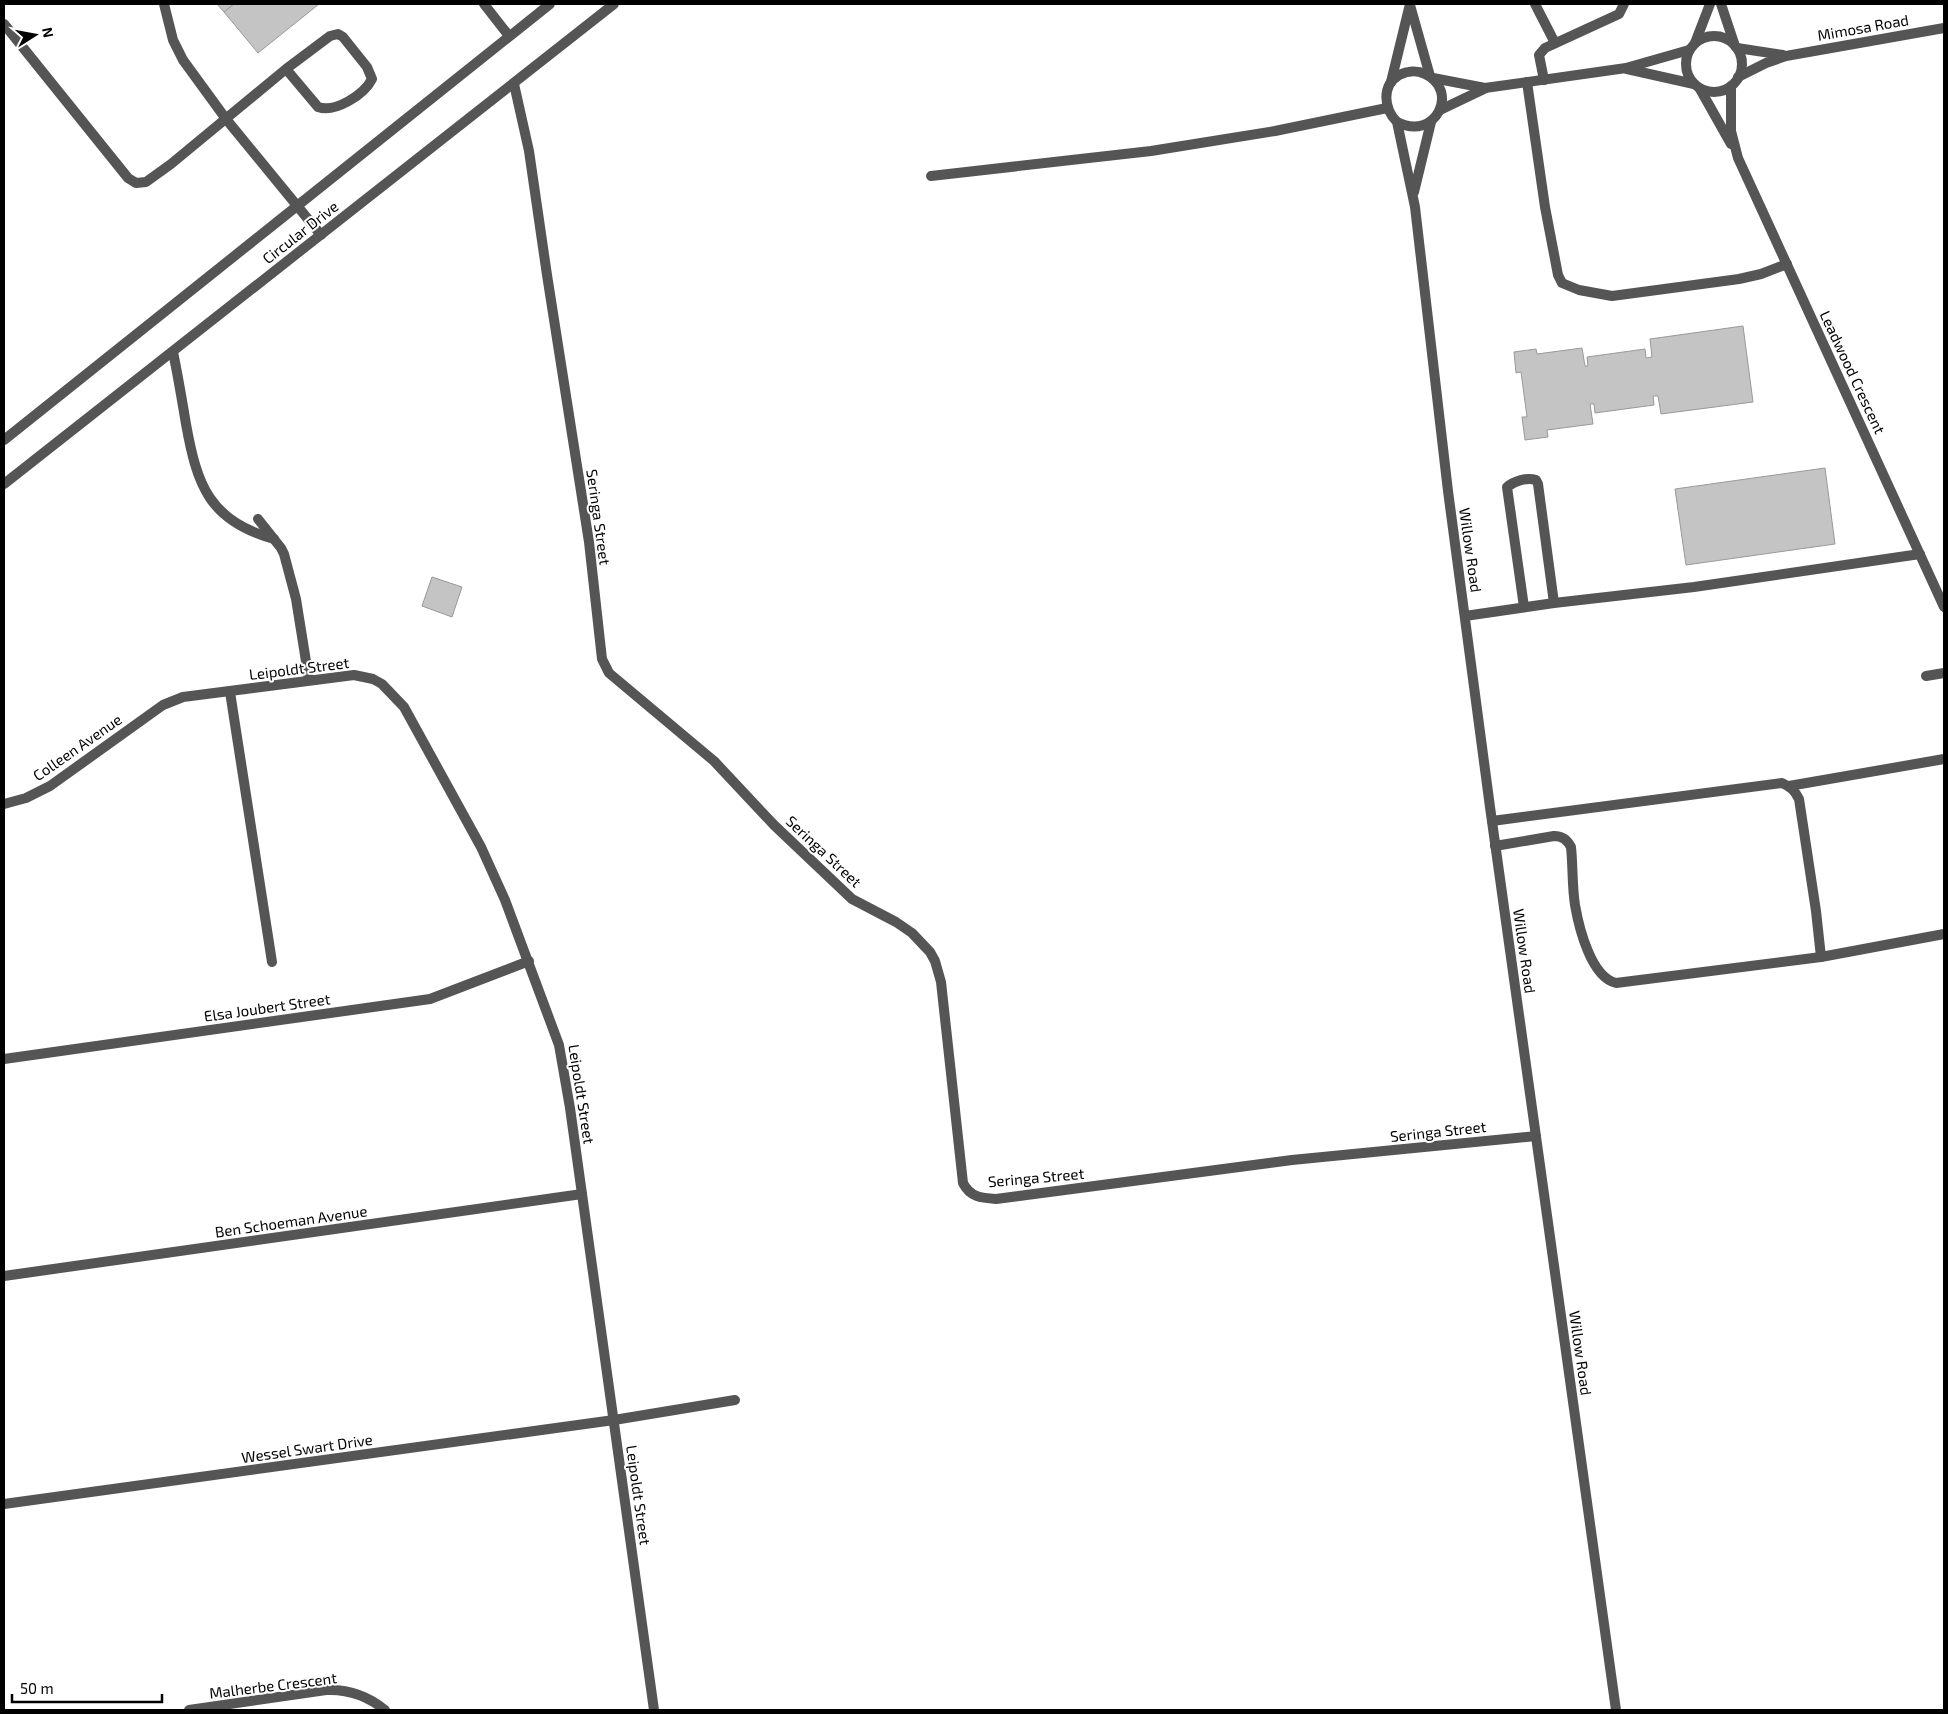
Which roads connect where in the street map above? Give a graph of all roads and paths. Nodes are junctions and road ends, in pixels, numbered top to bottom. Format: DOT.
graph roads {
  1 [pos="164,4"];
  2 [pos="484,4"];
  3 [pos="550,4"];
  4 [pos="614,4"];
  5 [pos="1410,4"];
  6 [pos="1535,4"];
  7 [pos="1624,4"];
  8 [pos="1710,4"];
  9 [pos="1721,4"];
  10 [pos="4,24"];
  11 [pos="1944,28"];
  12 [pos="509,36"];
  13 [pos="1555,43"];
  14 [pos="1692,47"];
  15 [pos="1736,47"];
  16 [pos="1786,56"];
  17 [pos="1626,68"];
  18 [pos="286,69"];
  19 [pos="1431,77"];
  20 [pos="1738,77"];
  21 [pos="1544,80"];
  22 [pos="1528,82"];
  23 [pos="1391,83"];
  24 [pos="514,84"];
  25 [pos="1697,86"];
  26 [pos="1731,86"];
  27 [pos="1485,88"];
  28 [pos="1387,108"];
  29 [pos="1440,110"];
  30 [pos="226,119"];
  31 [pos="1397,122"];
  32 [pos="1431,122"];
  33 [pos="1734,149"];
  34 [pos="931,176"];
  35 [pos="1413,196"];
  36 [pos="297,205"];
  37 [pos="321,235"];
  38 [pos="1787,264"];
  39 [pos="173,352"];
  40 [pos="4,440"];
  41 [pos="4,484"];
  42 [pos="258,519"];
  43 [pos="274,539"];
  44 [pos="1920,554"];
  45 [pos="1554,603"];
  46 [pos="1524,607"];
  47 [pos="1944,607"];
  48 [pos="1465,616"];
  49 [pos="1944,672"];
  50 [pos="1926,676"];
  51 [pos="309,680"];
  52 [pos="230,692"];
  53 [pos="163,705"];
  54 [pos="1944,759"];
  55 [pos="1789,786"];
  56 [pos="4,804"];
  57 [pos="1492,821"];
  58 [pos="1495,846"];
  59 [pos="1944,934"];
  60 [pos="1821,957"];
  61 [pos="528,961"];
  62 [pos="272,962"];
  63 [pos="4,1059"];
  64 [pos="1536,1136"];
  65 [pos="582,1194"];
  66 [pos="4,1276"];
  67 [pos="735,1400"];
  68 [pos="614,1420"];
  69 [pos="4,1504"];
  70 [pos="189,1710"];
  71 [pos="385,1710"];
  72 [pos="654,1710"];
  73 [pos="1616,1710"];
  1 -- 30 [label="street"];
  2 -- 12 [label="street"];
  3 -- 12 [label="street, Circular Drive"];
  4 -- 24 [label="street, Circular Drive"];
  5 -- 19 [label="street"];
  5 -- 23 [label="street"];
  6 -- 13 [label="street"];
  7 -- 13 [label="street"];
  8 -- 14 [label="street"];
  9 -- 15 [label="street"];
  10 -- 30 [label="street"];
  11 -- 16 [label="street, Mimosa Road"];
  12 -- 36 [label="street, Circular Drive"];
  13 -- 21 [label="street"];
  14 -- 15 [label="street, Mimosa Road"];
  14 -- 17 [label="street, Mimosa Road"];
  14 -- 25 [label="street"];
  15 -- 16 [label="street, Mimosa Road"];
  15 -- 20 [label="street"];
  16 -- 20 [label="street, Mimosa Road"];
  17 -- 21 [label="street, Mimosa Road"];
  17 -- 25 [label="street, Mimosa Road"];
  18 -- 18 [label="street"];
  18 -- 30 [label="street"];
  19 -- 23 [label="street"];
  19 -- 27 [label="street, Mimosa Road"];
  19 -- 29 [label="street"];
  20 -- 26 [label="street, Mimosa Road"];
  21 -- 22 [label="street, Mimosa Road"];
  22 -- 27 [label="street, Mimosa Road"];
  22 -- 38 [label="street"];
  23 -- 28 [label="street"];
  24 -- 37 [label="street, Circular Drive"];
  24 -- 64 [label="street, Seringa Street"];
  25 -- 26 [label="street, Mimosa Road"];
  25 -- 33 [label="street, Leadwood Crescent"];
  26 -- 33 [label="street, Leadwood Crescent"];
  27 -- 29 [label="street, Mimosa Road"];
  28 -- 31 [label="street, Willow Road"];
  28 -- 34 [label="street"];
  29 -- 32 [label="street, Willow Road"];
  30 -- 36 [label="street"];
  31 -- 32 [label="street"];
  31 -- 35 [label="street, Willow Road"];
  32 -- 35 [label="street, Willow Road"];
  33 -- 38 [label="street, Leadwood Crescent"];
  35 -- 48 [label="street, Willow Road"];
  36 -- 37 [label="street"];
  36 -- 40 [label="street, Circular Drive"];
  37 -- 39 [label="street, Circular Drive"];
  38 -- 44 [label="street, Leadwood Crescent"];
  39 -- 41 [label="street, Circular Drive"];
  39 -- 43 [label="street"];
  42 -- 43 [label="street"];
  43 -- 51 [label="street"];
  44 -- 45 [label="street"];
  44 -- 47 [label="street, Leadwood Crescent"];
  45 -- 46 [label="street"];
  45 -- 46 [label="street"];
  46 -- 48 [label="street"];
  48 -- 57 [label="street, Willow Road"];
  49 -- 50 [label="street"];
  51 -- 52 [label="street, Leipoldt Street"];
  51 -- 61 [label="street, Leipoldt Street"];
  52 -- 53 [label="street, Leipoldt Street"];
  52 -- 62 [label="street"];
  53 -- 56 [label="street, Colleen Avenue"];
  54 -- 55 [label="street"];
  55 -- 57 [label="street"];
  55 -- 60 [label="street"];
  57 -- 58 [label="street, Willow Road"];
  58 -- 60 [label="street"];
  58 -- 64 [label="street, Willow Road"];
  59 -- 60 [label="street"];
  61 -- 63 [label="street, Elsa Joubert Street"];
  61 -- 65 [label="street, Leipoldt Street"];
  64 -- 73 [label="street, Willow Road"];
  65 -- 66 [label="street, Ben Schoeman Avenue"];
  65 -- 68 [label="street, Leipoldt Street"];
  67 -- 68 [label="street, Wessel Swart Drive"];
  68 -- 69 [label="street, Wessel Swart Drive"];
  68 -- 72 [label="street, Leipoldt Street"];
  70 -- 71 [label="street, Malherbe Crescent"];
}
